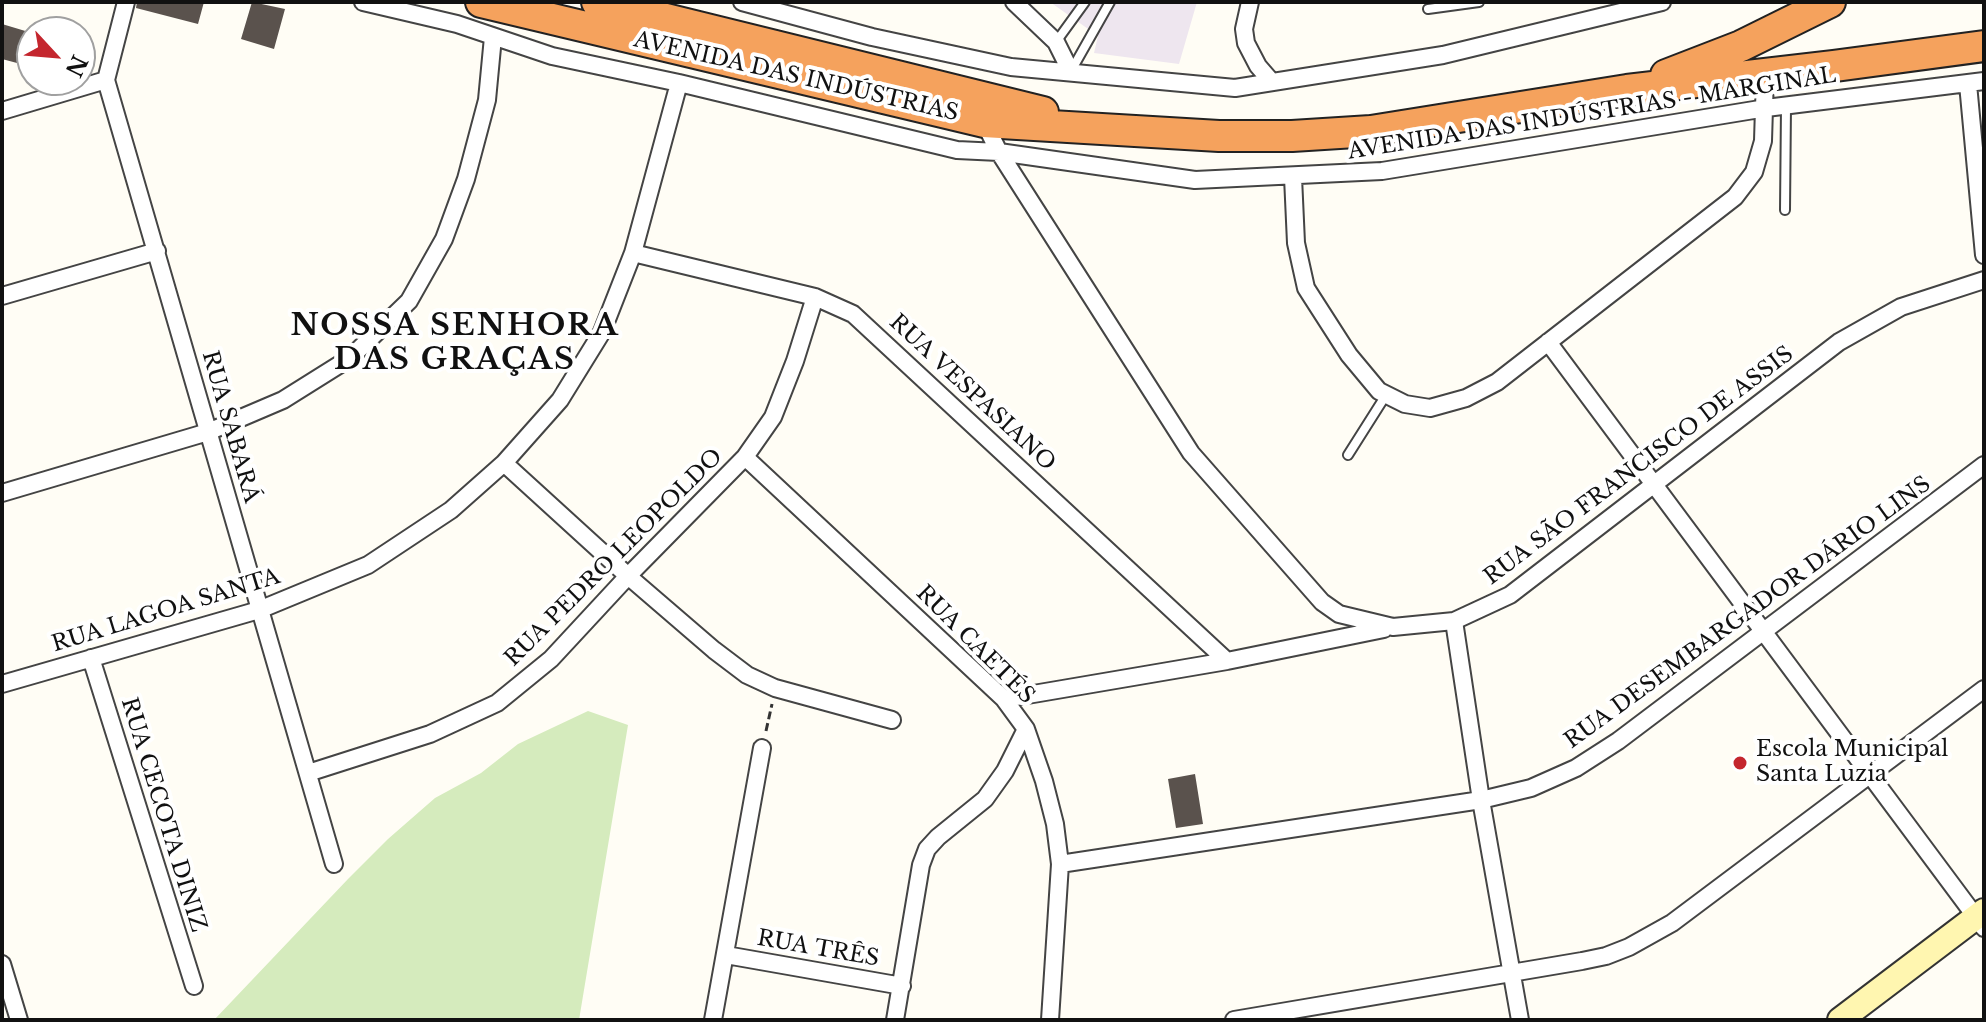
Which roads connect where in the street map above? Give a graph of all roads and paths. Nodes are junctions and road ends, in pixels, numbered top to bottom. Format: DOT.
graph roads {
  1 [pos="126,2"];
  2 [pos="363,2"];
  3 [pos="481,2"];
  4 [pos="597,2"];
  5 [pos="742,2"];
  6 [pos="1014,2"];
  7 [pos="1085,2"];
  8 [pos="1110,2"];
  9 [pos="1250,2"];
  10 [pos="1479,2"];
  11 [pos="1662,2"];
  12 [pos="1830,2"];
  13 [pos="1643,4"];
  14 [pos="1624,6"];
  15 [pos="422,8"];
  16 [pos="1428,9"];
  17 [pos="794,15"];
  18 [pos="493,37"];
  19 [pos="872,37"];
  20 [pos="1056,42"];
  21 [pos="1984,46"];
  22 [pos="786,48"];
  23 [pos="864,68"];
  24 [pos="1040,68"];
  25 [pos="1071,72"];
  26 [pos="1765,75"];
  27 [pos="106,80"];
  28 [pos="1271,81"];
  29 [pos="1976,82"];
  30 [pos="679,83"];
  31 [pos="1627,90"];
  32 [pos="1786,105"];
  33 [pos="1766,108"];
  34 [pos="2,111"];
  35 [pos="984,122"];
  36 [pos="1114,130"];
  37 [pos="999,152"];
  38 [pos="1293,177"];
  39 [pos="1785,210"];
  40 [pos="157,251"];
  41 [pos="633,253"];
  42 [pos="1984,255"];
  43 [pos="1984,280"];
  44 [pos="2,296"];
  45 [pos="815,297"];
  46 [pos="1548,342"];
  47 [pos="1387,395"];
  48 [pos="208,432"];
  49 [pos="1348,455"];
  50 [pos="745,457"];
  51 [pos="504,463"];
  52 [pos="1984,465"];
  53 [pos="1652,484"];
  54 [pos="2,493"];
  55 [pos="628,576"];
  56 [pos="259,610"];
  57 [pos="1454,621"];
  58 [pos="1393,627"];
  59 [pos="1764,633"];
  60 [pos="91,658"];
  61 [pos="1227,661"];
  62 [pos="2,684"];
  63 [pos="775,688"];
  64 [pos="1984,689"];
  65 [pos="1004,699"];
  66 [pos="892,720"];
  67 [pos="1026,729"];
  68 [pos="762,748"];
  69 [pos="308,773"];
  70 [pos="1870,775"];
  71 [pos="1481,800"];
  72 [pos="334,864"];
  73 [pos="1060,864"];
  74 [pos="1982,919"];
  75 [pos="726,955"];
  76 [pos="2,964"];
  77 [pos="1512,973"];
  78 [pos="194,986"];
  79 [pos="902,986"];
  80 [pos="19,1020"];
  81 [pos="713,1020"];
  82 [pos="895,1020"];
  83 [pos="1050,1020"];
  84 [pos="1234,1020"];
  85 [pos="1520,1020"];
  86 [pos="1840,1020"];
  1 -- 27 [label="street"];
  2 -- 15 [label="street, AVENIDA DAS INDÚSTRIAS - MARGINAL"];
  3 -- 35 [label="highway, AVENIDA DAS INDÚSTRIAS"];
  4 -- 22 [label="highway, AVENIDA DAS INDÚSTRIAS"];
  5 -- 17 [label="street"];
  6 -- 20 [label="street"];
  7 -- 20 [label="lane"];
  8 -- 25 [label="lane"];
  9 -- 28 [label="street"];
  10 -- 16 [label="lane"];
  11 -- 13 [label="street"];
  12 -- 31 [label="highway, AVENIDA DAS INDÚSTRIAS"];
  13 -- 14 [label="street"];
  14 -- 28 [label="street"];
  15 -- 18 [label="street, AVENIDA DAS INDÚSTRIAS - MARGINAL"];
  17 -- 19 [label="street"];
  17 -- 22 [label="street"];
  18 -- 30 [label="street, AVENIDA DAS INDÚSTRIAS - MARGINAL"];
  18 -- 48 [label="street"];
  19 -- 23 [label="street"];
  19 -- 24 [label="street"];
  20 -- 24 [label="street"];
  20 -- 25 [label="street"];
  21 -- 26 [label="highway, AVENIDA DAS INDÚSTRIAS"];
  22 -- 23 [label="highway, AVENIDA DAS INDÚSTRIAS"];
  23 -- 36 [label="highway, AVENIDA DAS INDÚSTRIAS"];
  24 -- 25 [label="street"];
  25 -- 28 [label="street"];
  26 -- 31 [label="highway, AVENIDA DAS INDÚSTRIAS"];
  26 -- 33 [label="street"];
  27 -- 34 [label="street"];
  27 -- 40 [label="street, RUA SABARÁ"];
  29 -- 32 [label="street, AVENIDA DAS INDÚSTRIAS - MARGINAL"];
  29 -- 42 [label="street"];
  30 -- 37 [label="street, AVENIDA DAS INDÚSTRIAS - MARGINAL"];
  30 -- 41 [label="street, RUA LAGOA SANTA"];
  31 -- 36 [label="highway, AVENIDA DAS INDÚSTRIAS"];
  32 -- 33 [label="street, AVENIDA DAS INDÚSTRIAS - MARGINAL"];
  32 -- 39 [label="lane"];
  33 -- 38 [label="street, AVENIDA DAS INDÚSTRIAS - MARGINAL"];
  33 -- 46 [label="street"];
  35 -- 36 [label="highway, AVENIDA DAS INDÚSTRIAS"];
  35 -- 37 [label="street, RUA SÃO FRANCISCO DE ASSIS"];
  37 -- 38 [label="street, AVENIDA DAS INDÚSTRIAS - MARGINAL"];
  37 -- 58 [label="street, RUA SÃO FRANCISCO DE ASSIS"];
  38 -- 47 [label="street"];
  40 -- 44 [label="street"];
  40 -- 48 [label="street, RUA SABARÁ"];
  41 -- 45 [label="street, RUA VESPASIANO"];
  41 -- 51 [label="street, RUA LAGOA SANTA"];
  43 -- 53 [label="street, RUA SÃO FRANCISCO DE ASSIS"];
  45 -- 50 [label="street, RUA PEDRO LEOPOLDO"];
  45 -- 61 [label="street, RUA VESPASIANO"];
  46 -- 47 [label="street"];
  46 -- 53 [label="street"];
  47 -- 49 [label="lane"];
  48 -- 54 [label="street"];
  48 -- 56 [label="street, RUA SABARÁ"];
  50 -- 55 [label="street, RUA PEDRO LEOPOLDO"];
  50 -- 65 [label="street, RUA CAETÉS"];
  51 -- 55 [label="street"];
  51 -- 56 [label="street, RUA LAGOA SANTA"];
  52 -- 59 [label="street, RUA DESEMBARGADOR DÁRIO LINS"];
  53 -- 57 [label="street, RUA SÃO FRANCISCO DE ASSIS"];
  53 -- 59 [label="street"];
  55 -- 63 [label="street"];
  55 -- 69 [label="street, RUA PEDRO LEOPOLDO"];
  56 -- 60 [label="street, RUA LAGOA SANTA"];
  56 -- 69 [label="street, RUA SABARÁ"];
  57 -- 58 [label="street, RUA SÃO FRANCISCO DE ASSIS"];
  57 -- 71 [label="street"];
  58 -- 61 [label="street"];
  59 -- 70 [label="street"];
  59 -- 71 [label="street, RUA DESEMBARGADOR DÁRIO LINS"];
  60 -- 62 [label="street, RUA LAGOA SANTA"];
  60 -- 78 [label="street, RUA CECOTA DINIZ"];
  61 -- 65 [label="street"];
  63 -- 66 [label="street"];
  63 -- 68 [label="path"];
  64 -- 70 [label="street"];
  65 -- 67 [label="street, RUA CAETÉS"];
  67 -- 73 [label="street, RUA CAETÉS"];
  67 -- 79 [label="street"];
  68 -- 75 [label="street"];
  69 -- 72 [label="street, RUA SABARÁ"];
  70 -- 74 [label="street"];
  70 -- 77 [label="street"];
  71 -- 73 [label="street, RUA DESEMBARGADOR DÁRIO LINS"];
  71 -- 77 [label="street"];
  73 -- 83 [label="street, RUA CAETÉS"];
  74 -- 86 [label="main road"];
  75 -- 79 [label="street, RUA TRÊS"];
  75 -- 81 [label="street"];
  76 -- 80 [label="street"];
  77 -- 84 [label="street"];
  77 -- 85 [label="street"];
  79 -- 82 [label="street"];
}
